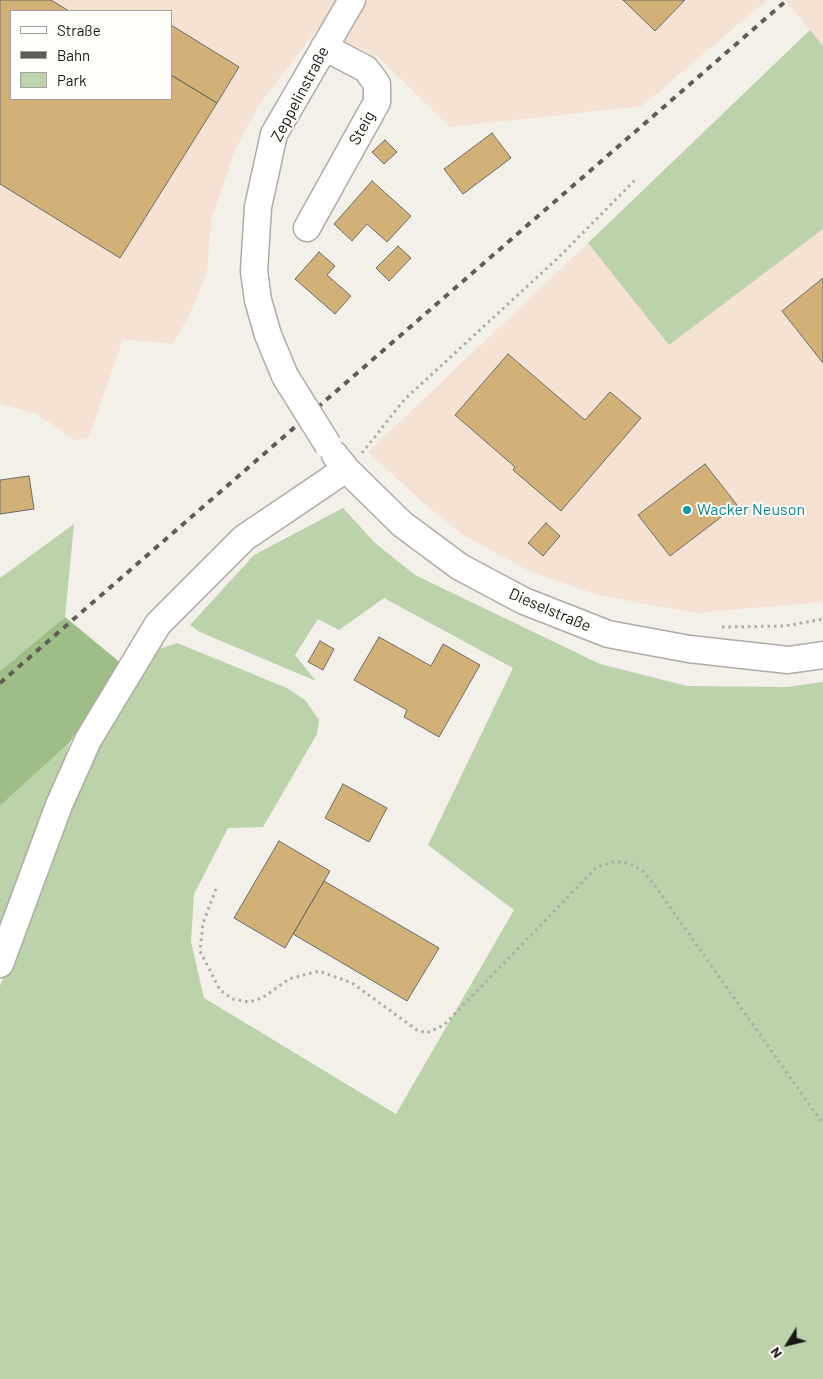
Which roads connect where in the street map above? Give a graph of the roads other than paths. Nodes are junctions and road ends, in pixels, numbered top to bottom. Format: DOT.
graph roads {
  1 [pos="352,0"];
  2 [pos="324,46"];
  3 [pos="307,228"];
  4 [pos="328,445"];
  5 [pos="358,458"];
  6 [pos="823,655"];
  7 [pos="0,964"];
  1 -- 2 [label="street, Zeppelinstraße"];
  2 -- 3 [label="street, Steig"];
  2 -- 4 [label="street, Zeppelinstraße, bridge"];
  4 -- 5 [label="street, Dieselstraße"];
  5 -- 6 [label="street, Dieselstraße"];
  5 -- 7 [label="street"];
}
